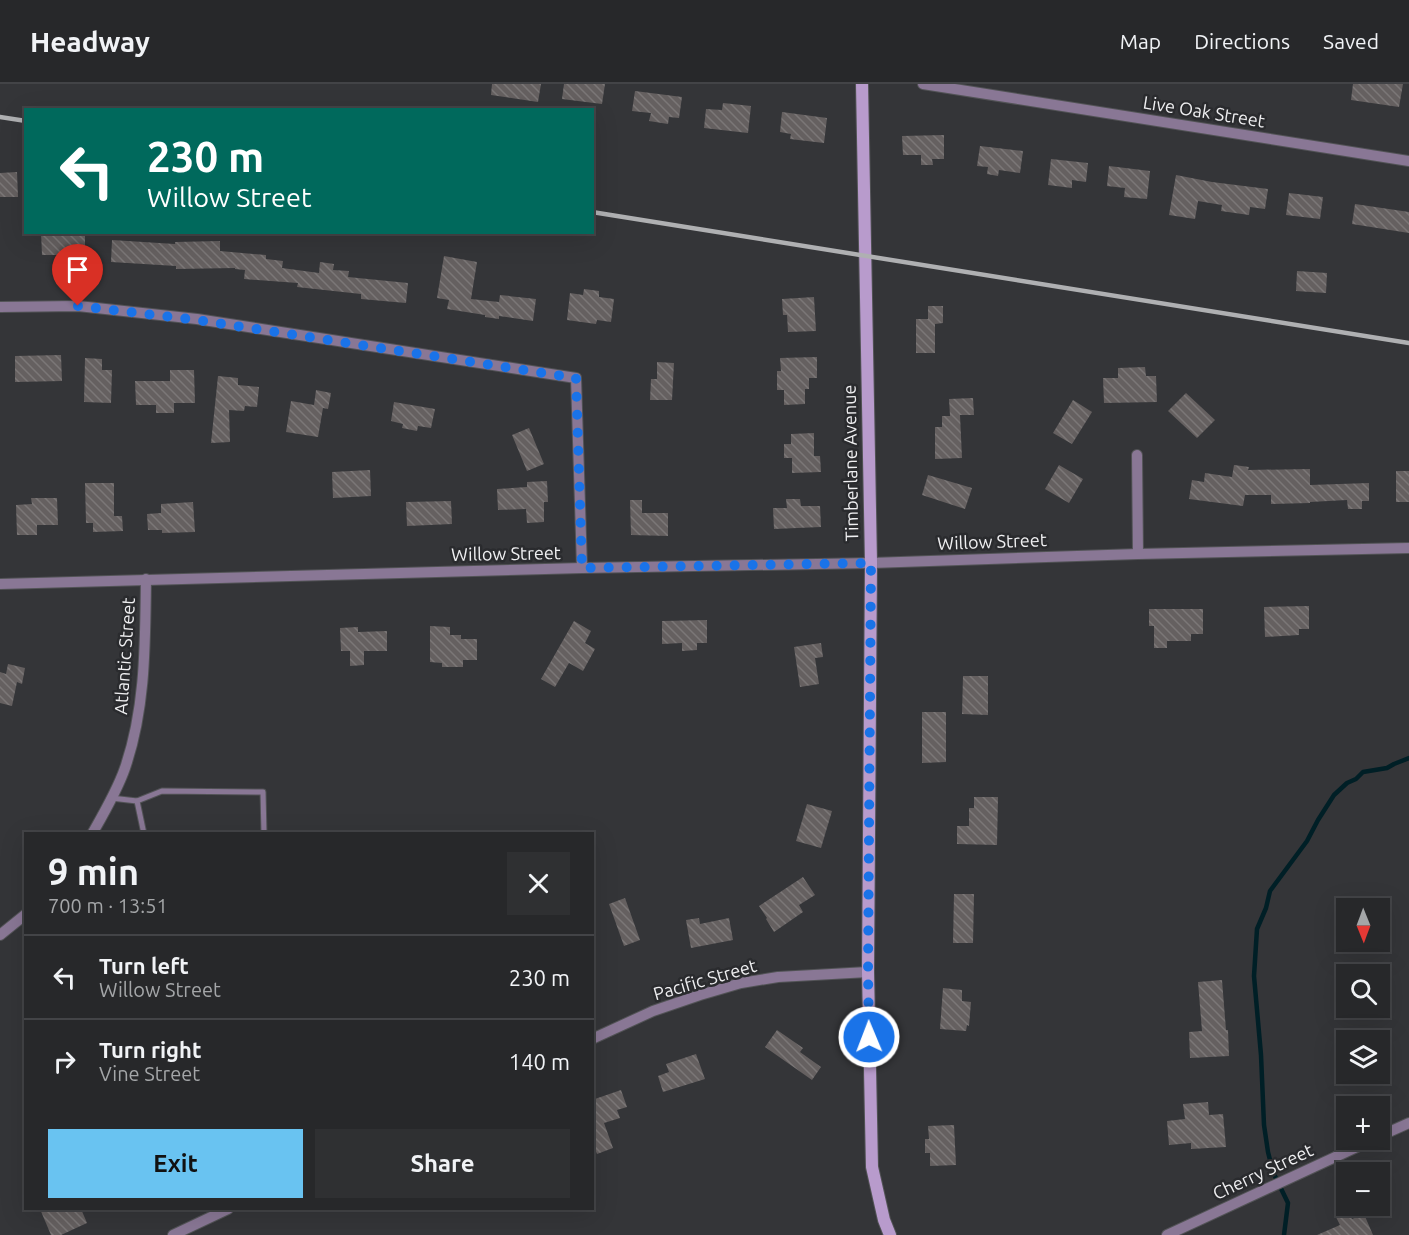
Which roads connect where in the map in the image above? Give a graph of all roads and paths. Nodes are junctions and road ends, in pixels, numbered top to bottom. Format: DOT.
graph roads {
  1 [pos="862,84"];
  2 [pos="923,84"];
  3 [pos="1409,161"];
  4 [pos="0,307"];
  5 [pos="1137,455"];
  6 [pos="1409,548"];
  7 [pos="1138,554"];
  8 [pos="871,563"];
  9 [pos="582,568"];
  10 [pos="146,579"];
  11 [pos="0,584"];
  12 [pos="111,798"];
  13 [pos="137,801"];
  14 [pos="93,832"];
  15 [pos="144,832"];
  16 [pos="264,832"];
  17 [pos="24,916"];
  18 [pos="0,935"];
  19 [pos="868,972"];
  20 [pos="594,1039"];
  21 [pos="1409,1123"];
  22 [pos="1390,1132"];
  23 [pos="1350,1150"];
  24 [pos="226,1210"];
  25 [pos="173,1235"];
  26 [pos="890,1235"];
  27 [pos="1167,1235"];
  1 -- 8 [label="street, Timberlane Avenue"];
  2 -- 3 [label="street, Live Oak Street"];
  4 -- 9 [label="street"];
  5 -- 7 [label="street"];
  6 -- 7 [label="street, Willow Street"];
  7 -- 8 [label="street, Willow Street"];
  8 -- 9 [label="street, Willow Street"];
  8 -- 19 [label="street, Timberlane Avenue"];
  9 -- 10 [label="street, Willow Street"];
  10 -- 11 [label="street, Willow Street"];
  10 -- 12 [label="street, Atlantic Street"];
  12 -- 13 [label="lane"];
  12 -- 14 [label="street, Atlantic Street"];
  13 -- 15 [label="lane"];
  13 -- 16 [label="lane"];
  17 -- 18 [label="street"];
  19 -- 20 [label="street, Pacific Street"];
  19 -- 26 [label="street, Timberlane Avenue"];
  21 -- 22 [label="street"];
  23 -- 27 [label="street, Cherry Street"];
  24 -- 25 [label="street"];
}
